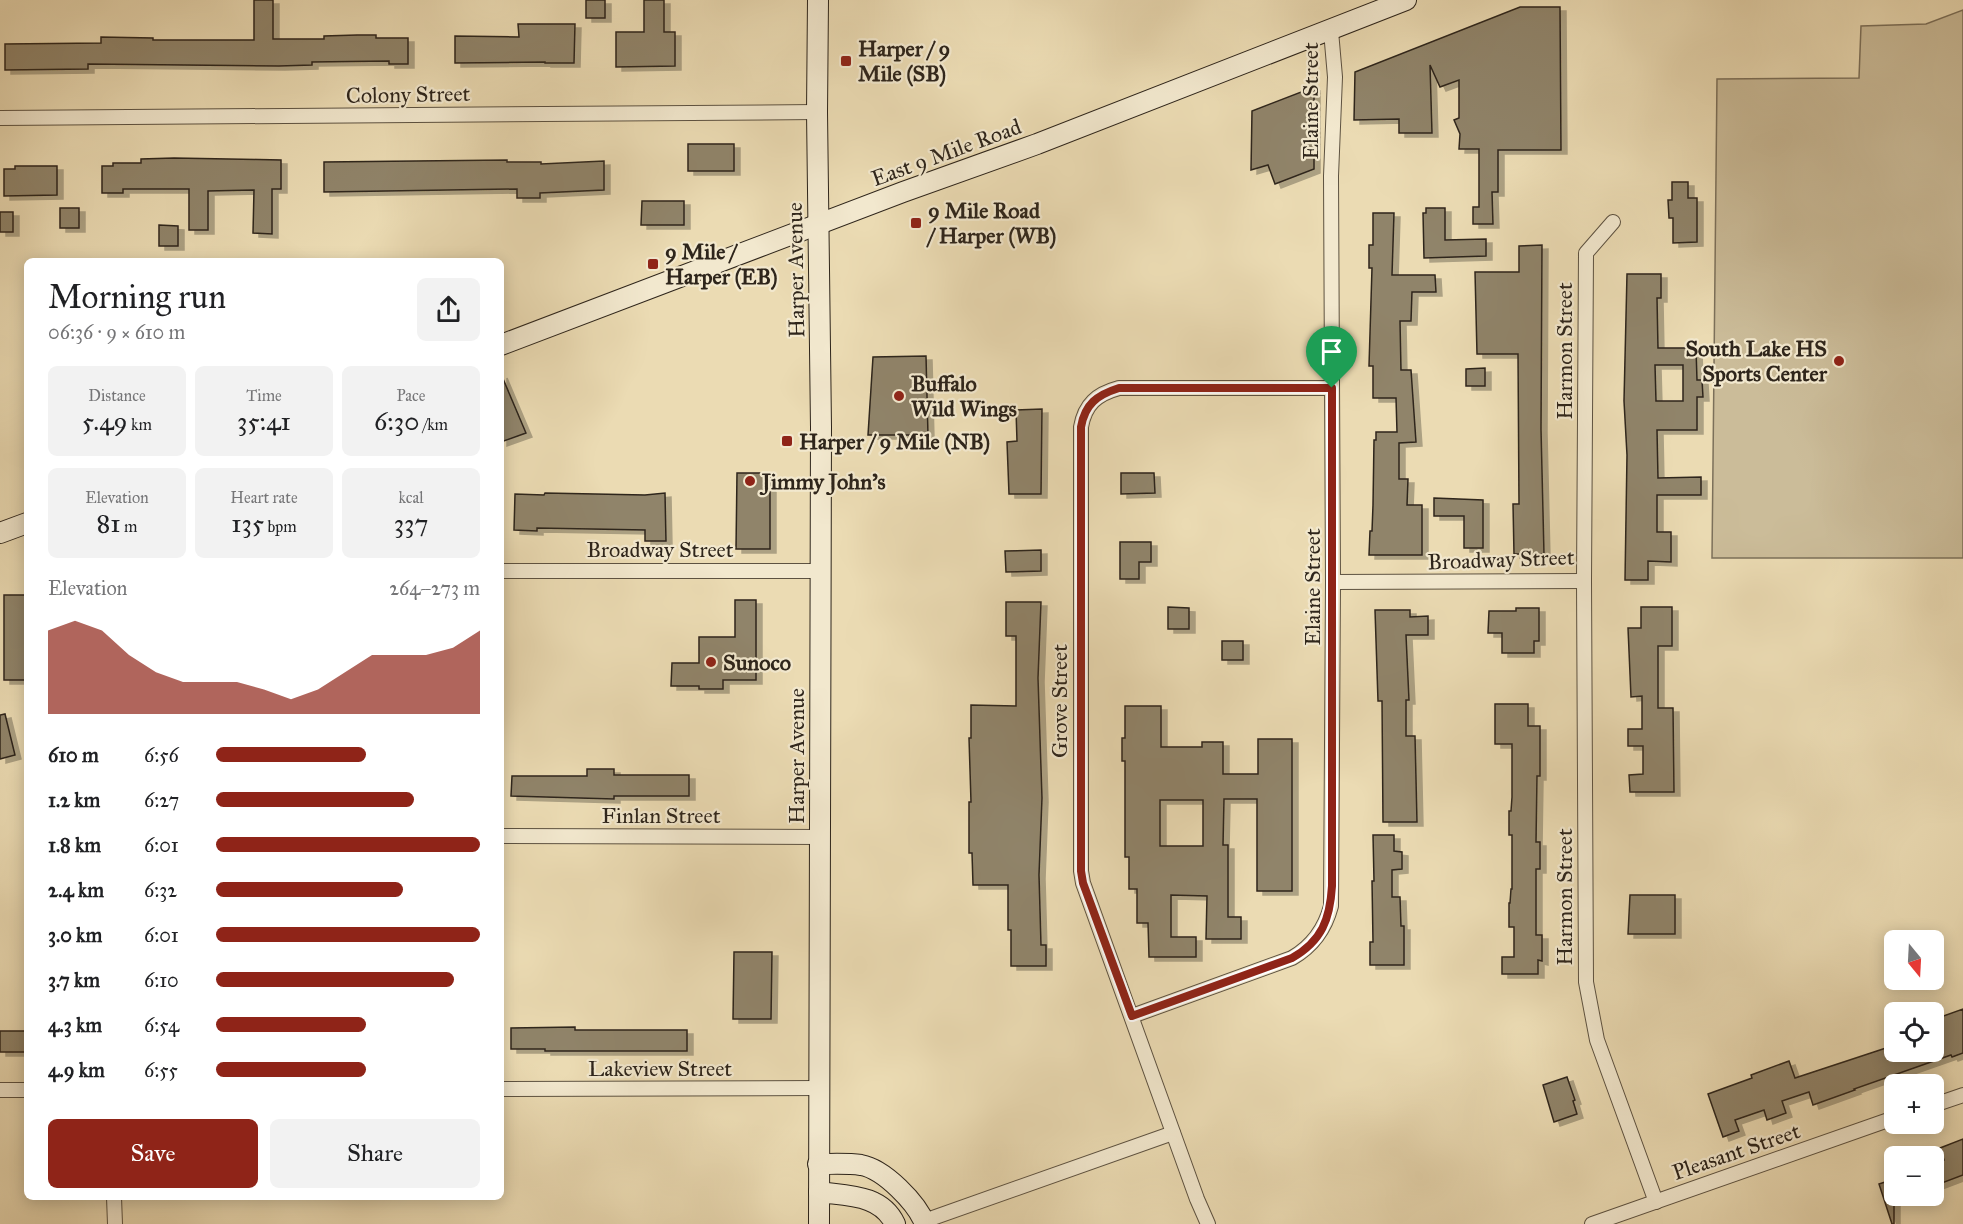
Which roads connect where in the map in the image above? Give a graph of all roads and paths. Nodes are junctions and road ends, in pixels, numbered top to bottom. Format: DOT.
graph roads {
  1 [pos="818,0"];
  2 [pos="1406,0"];
  3 [pos="1331,31"];
  4 [pos="817,111"];
  5 [pos="0,118"];
  6 [pos="1613,222"];
  7 [pos="819,225"];
  8 [pos="504,344"];
  9 [pos="1332,388"];
  10 [pos="1585,492"];
  11 [pos="24,524"];
  12 [pos="0,533"];
  13 [pos="504,571"];
  14 [pos="820,571"];
  15 [pos="1584,581"];
  16 [pos="1333,582"];
  17 [pos="504,836"];
  18 [pos="820,837"];
  19 [pos="1132,1016"];
  20 [pos="820,1088"];
  21 [pos="504,1089"];
  22 [pos="0,1090"];
  23 [pos="24,1090"];
  24 [pos="1963,1095"];
  25 [pos="1944,1102"];
  26 [pos="1884,1122"];
  27 [pos="1173,1133"];
  28 [pos="818,1164"];
  29 [pos="819,1192"];
  30 [pos="114,1200"];
  31 [pos="1656,1202"];
  32 [pos="925,1222"];
  33 [pos="115,1224"];
  34 [pos="819,1224"];
  35 [pos="895,1224"];
  36 [pos="1208,1224"];
  37 [pos="1592,1224"];
  1 -- 4 [label="main road, Harper Avenue"];
  2 -- 3 [label="main road, East 9 Mile Road"];
  3 -- 7 [label="main road, East 9 Mile Road"];
  3 -- 9 [label="street, Elaine Street"];
  4 -- 5 [label="street, Colony Street"];
  4 -- 7 [label="main road, Harper Avenue"];
  6 -- 10 [label="street, Harmon Street"];
  7 -- 8 [label="main road, East 9 Mile Road"];
  7 -- 14 [label="main road, Harper Avenue"];
  9 -- 16 [label="street, Elaine Street"];
  9 -- 19 [label="street, Grove Street"];
  10 -- 15 [label="street, Broadway Street"];
  11 -- 12 [label="main road"];
  13 -- 14 [label="street, Broadway Street"];
  14 -- 18 [label="main road, Harper Avenue"];
  15 -- 16 [label="street, Broadway Street"];
  15 -- 31 [label="street, Harmon Street"];
  16 -- 19 [label="street, Elaine Street"];
  17 -- 18 [label="street, Finlan Street"];
  18 -- 20 [label="main road, Harper Avenue"];
  19 -- 27 [label="street, Grove Street"];
  20 -- 21 [label="street, Lakeview Street"];
  20 -- 28 [label="main road, Harper Avenue"];
  22 -- 23 [label="street"];
  24 -- 25 [label="street"];
  26 -- 31 [label="street, Pleasant Street"];
  27 -- 32 [label="street"];
  27 -- 36 [label="street, Grove Street"];
  28 -- 29 [label="main road, Harper Avenue"];
  28 -- 32 [label="main road"];
  29 -- 34 [label="main road, Harper Avenue"];
  29 -- 35 [label="main road"];
  30 -- 33 [label="street"];
  31 -- 37 [label="street, Pleasant Street"];
}
